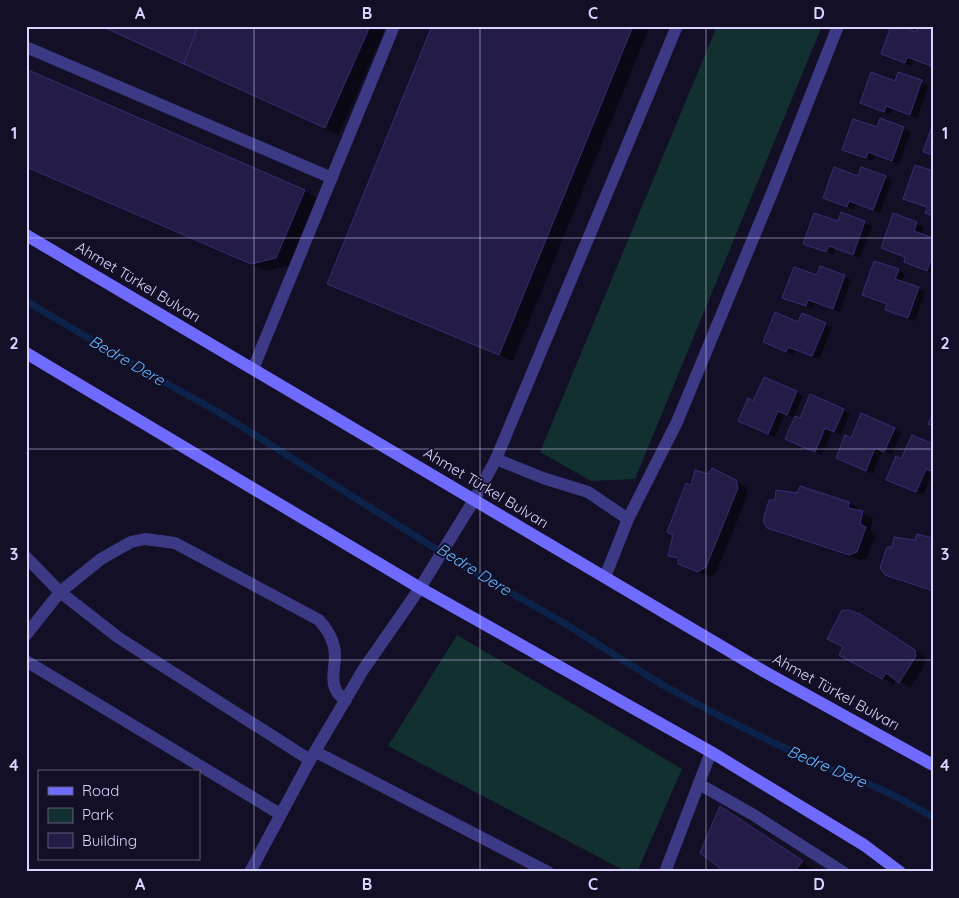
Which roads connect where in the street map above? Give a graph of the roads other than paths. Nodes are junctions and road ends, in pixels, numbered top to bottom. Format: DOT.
graph roads {
  1 [pos="394,26"];
  2 [pos="677,26"];
  3 [pos="838,26"];
  4 [pos="26,47"];
  5 [pos="332,178"];
  6 [pos="26,235"];
  7 [pos="26,353"];
  8 [pos="253,369"];
  9 [pos="496,459"];
  10 [pos="474,500"];
  11 [pos="628,519"];
  12 [pos="26,557"];
  13 [pos="605,577"];
  14 [pos="420,588"];
  15 [pos="60,592"];
  16 [pos="26,635"];
  17 [pos="26,661"];
  18 [pos="346,700"];
  19 [pos="711,752"];
  20 [pos="313,756"];
  21 [pos="933,765"];
  22 [pos="699,784"];
  23 [pos="280,814"];
  24 [pos="250,872"];
  25 [pos="548,872"];
  26 [pos="665,872"];
  27 [pos="843,872"];
  28 [pos="900,872"];
  1 -- 5 [label="street"];
  2 -- 9 [label="street"];
  3 -- 11 [label="street"];
  4 -- 5 [label="street"];
  5 -- 8 [label="street"];
  6 -- 8 [label="street, Ahmet Türkel Bulvarı"];
  7 -- 14 [label="street"];
  8 -- 10 [label="street, Ahmet Türkel Bulvarı"];
  9 -- 10 [label="street"];
  9 -- 11 [label="street"];
  10 -- 13 [label="street, Ahmet Türkel Bulvarı"];
  10 -- 14 [label="street"];
  11 -- 13 [label="street"];
  12 -- 15 [label="street"];
  13 -- 21 [label="street, Ahmet Türkel Bulvarı"];
  14 -- 18 [label="street"];
  14 -- 19 [label="street"];
  15 -- 16 [label="street"];
  15 -- 18 [label="street"];
  15 -- 20 [label="street"];
  17 -- 23 [label="street"];
  18 -- 20 [label="street"];
  19 -- 22 [label="street"];
  19 -- 28 [label="street"];
  20 -- 23 [label="street"];
  20 -- 25 [label="street"];
  22 -- 26 [label="street"];
  22 -- 27 [label="street"];
  23 -- 24 [label="street"];
}
